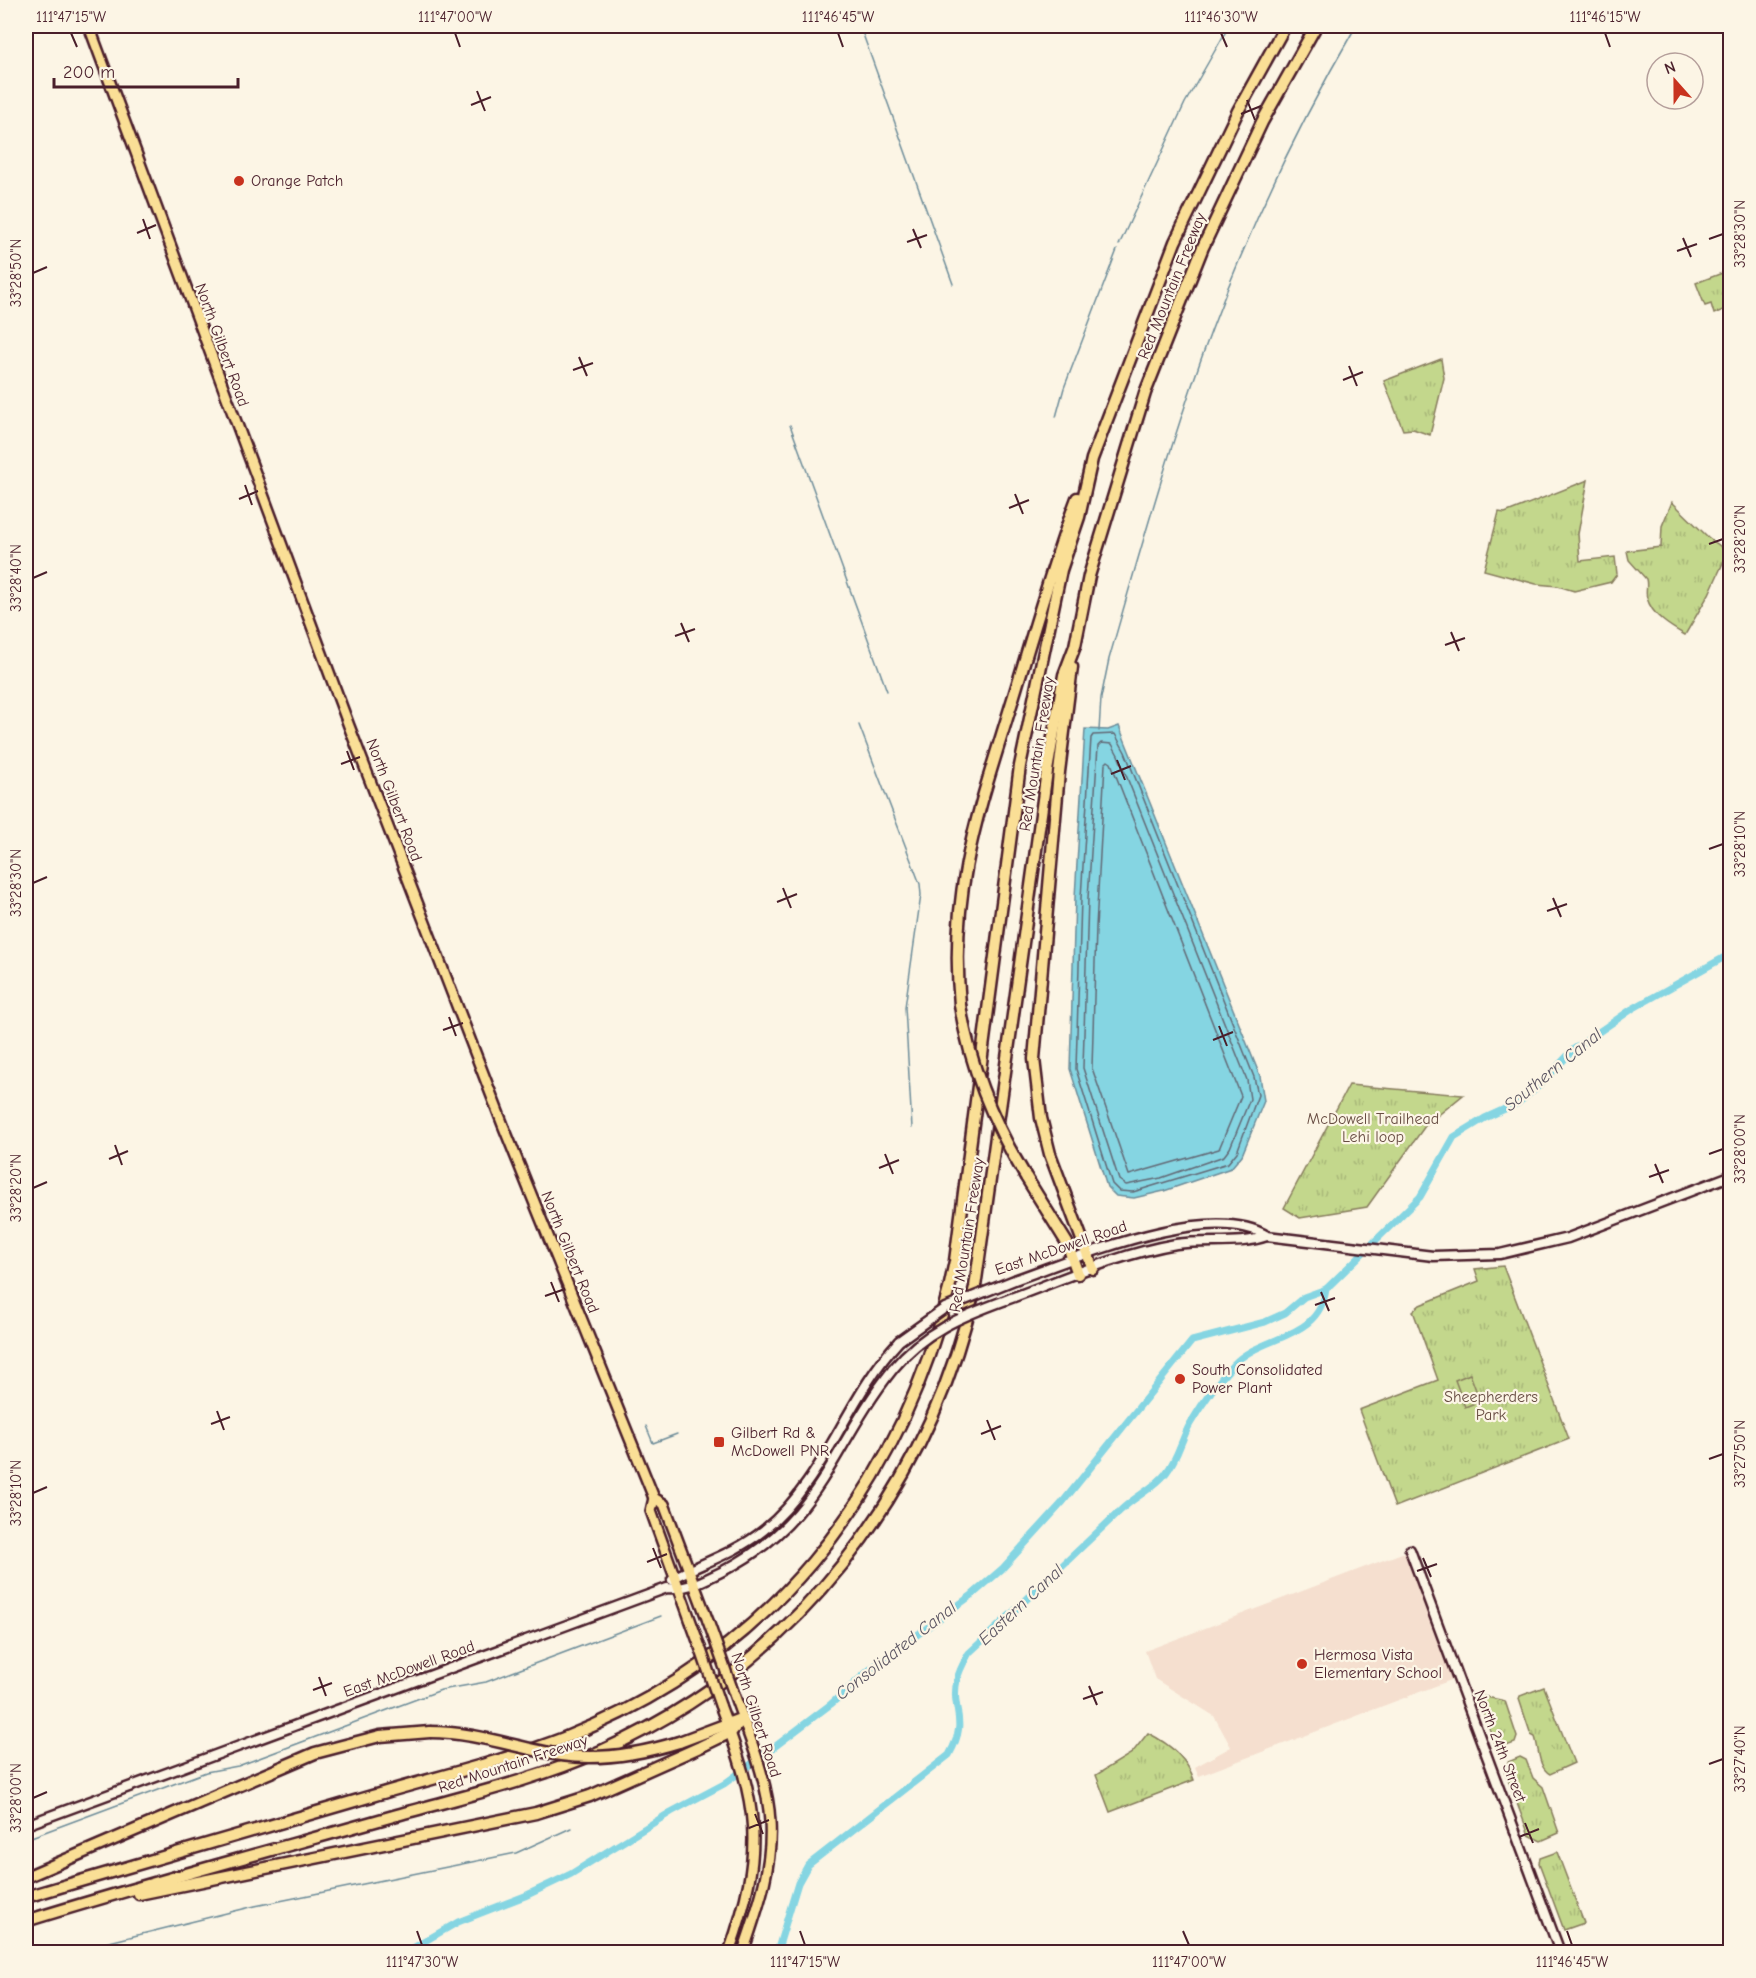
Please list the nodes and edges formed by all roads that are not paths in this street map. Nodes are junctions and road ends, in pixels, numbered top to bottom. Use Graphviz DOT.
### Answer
graph roads {
  1 [pos="89,26"];
  2 [pos="95,26"];
  3 [pos="1285,26"];
  4 [pos="1316,26"];
  5 [pos="118,107"];
  6 [pos="1092,459"];
  7 [pos="1074,646"];
  8 [pos="1731,1176"];
  9 [pos="1268,1236"];
  10 [pos="1088,1254"];
  11 [pos="1073,1260"];
  12 [pos="1093,1269"];
  13 [pos="1078,1274"];
  14 [pos="654,1498"];
  15 [pos="1410,1550"];
  16 [pos="689,1569"];
  17 [pos="675,1577"];
  18 [pos="695,1584"];
  19 [pos="667,1588"];
  20 [pos="679,1589"];
  21 [pos="742,1718"];
  22 [pos="729,1727"];
  23 [pos="26,1826"];
  24 [pos="26,1877"];
  25 [pos="26,1897"];
  26 [pos="51,1913"];
  27 [pos="26,1921"];
  28 [pos="729,1953"];
  29 [pos="743,1953"];
  30 [pos="1560,1953"];
  1 -- 5 [label="main road, North Gilbert Road"];
  2 -- 5 [label="main road, North Gilbert Road"];
  3 -- 6 [label="highway, Red Mountain Freeway"];
  4 -- 7 [label="highway, Red Mountain Freeway"];
  5 -- 14 [label="main road, North Gilbert Road"];
  6 -- 11 [label="highway, bridge"];
  6 -- 25 [label="highway, Red Mountain Freeway"];
  7 -- 10 [label="highway"];
  7 -- 26 [label="highway, Red Mountain Freeway"];
  8 -- 9 [label="main road, East McDowell Road"];
  9 -- 10 [label="main road, East McDowell Road"];
  9 -- 12 [label="main road, East McDowell Road"];
  10 -- 11 [label="main road, East McDowell Road"];
  10 -- 12 [label="highway"];
  11 -- 13 [label="highway"];
  11 -- 16 [label="main road, East McDowell Road, bridge"];
  12 -- 13 [label="main road, East McDowell Road"];
  13 -- 18 [label="main road, East McDowell Road, bridge"];
  14 -- 16 [label="main road, North Gilbert Road"];
  14 -- 17 [label="main road, North Gilbert Road"];
  15 -- 30 [label="main road, North 24th Street"];
  16 -- 17 [label="main road, East McDowell Road"];
  16 -- 18 [label="main road, North Gilbert Road"];
  17 -- 19 [label="main road, East McDowell Road"];
  17 -- 20 [label="main road, North Gilbert Road"];
  18 -- 20 [label="main road, East McDowell Road"];
  18 -- 21 [label="main road, North Gilbert Road, bridge"];
  19 -- 20 [label="main road, East McDowell Road"];
  19 -- 23 [label="main road, East McDowell Road"];
  20 -- 22 [label="main road, North Gilbert Road, bridge"];
  21 -- 22 [label="highway"];
  21 -- 29 [label="main road, North Gilbert Road"];
  22 -- 24 [label="highway, bridge"];
  22 -- 26 [label="highway"];
  22 -- 28 [label="main road, North Gilbert Road"];
  26 -- 27 [label="highway, Red Mountain Freeway"];
}
